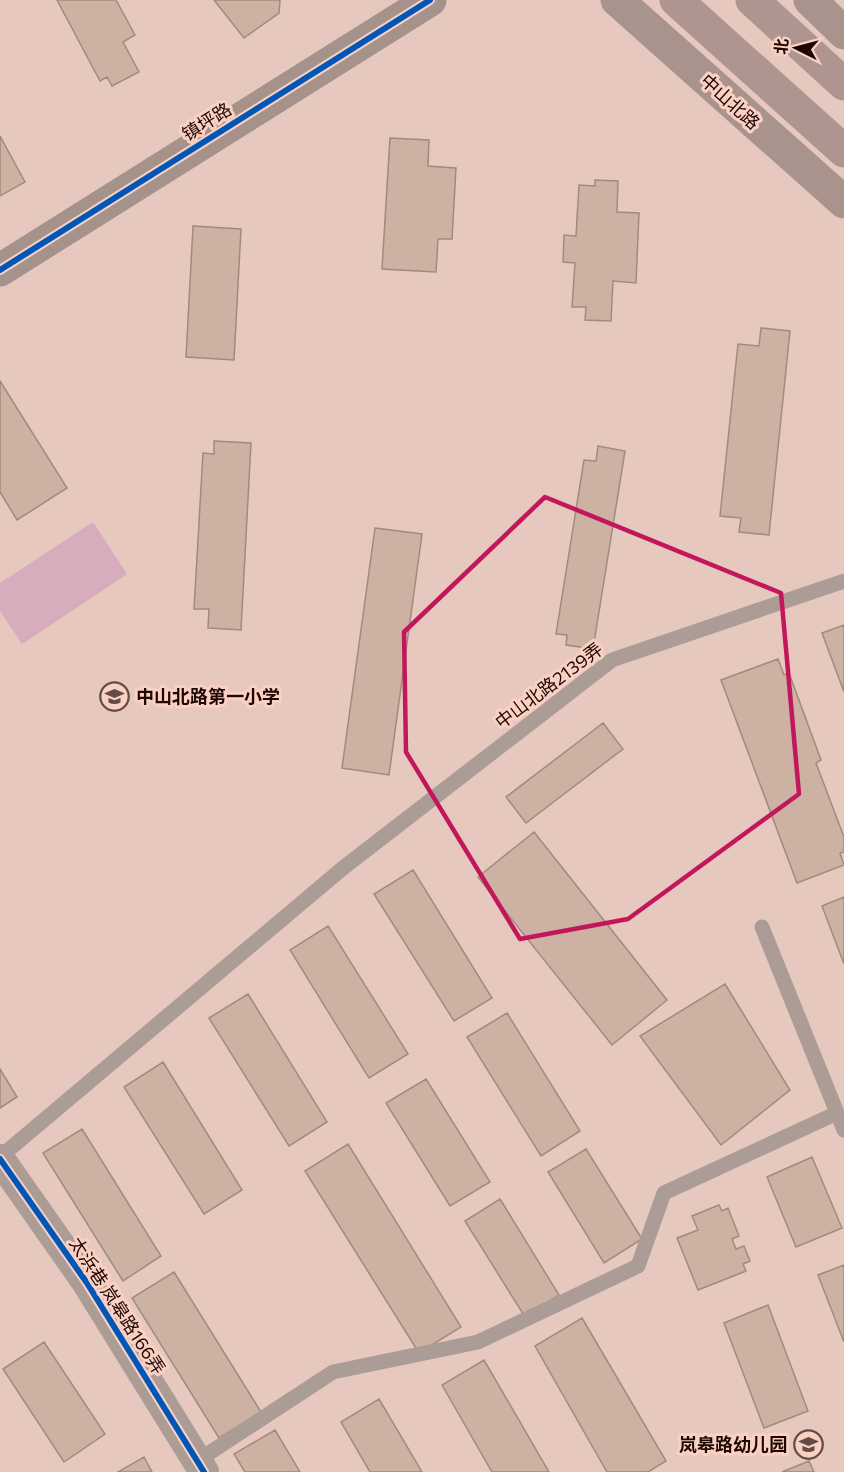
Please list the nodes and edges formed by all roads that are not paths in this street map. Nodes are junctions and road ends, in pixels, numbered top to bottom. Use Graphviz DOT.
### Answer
graph roads {
  1 [pos="430,0"];
  2 [pos="617,0"];
  3 [pos="676,0"];
  4 [pos="752,0"];
  5 [pos="810,0"];
  6 [pos="844,33"];
  7 [pos="844,84"];
  8 [pos="844,151"];
  9 [pos="844,202"];
  10 [pos="0,270"];
  11 [pos="844,581"];
  12 [pos="762,927"];
  13 [pos="837,1113"];
  14 [pos="844,1130"];
  15 [pos="0,1158"];
  16 [pos="200,1466"];
  1 -- 10 [label="street, 镇坪路"];
  2 -- 9 [label="main road, 中山北路"];
  3 -- 8 [label="highway"];
  4 -- 7 [label="highway"];
  5 -- 6 [label="main road"];
  11 -- 15 [label="lane, 中山北路2139弄"];
  12 -- 13 [label="lane"];
  13 -- 14 [label="lane"];
  13 -- 16 [label="lane"];
  15 -- 16 [label="street, 太浜巷 岚皋路166弄"];
}
